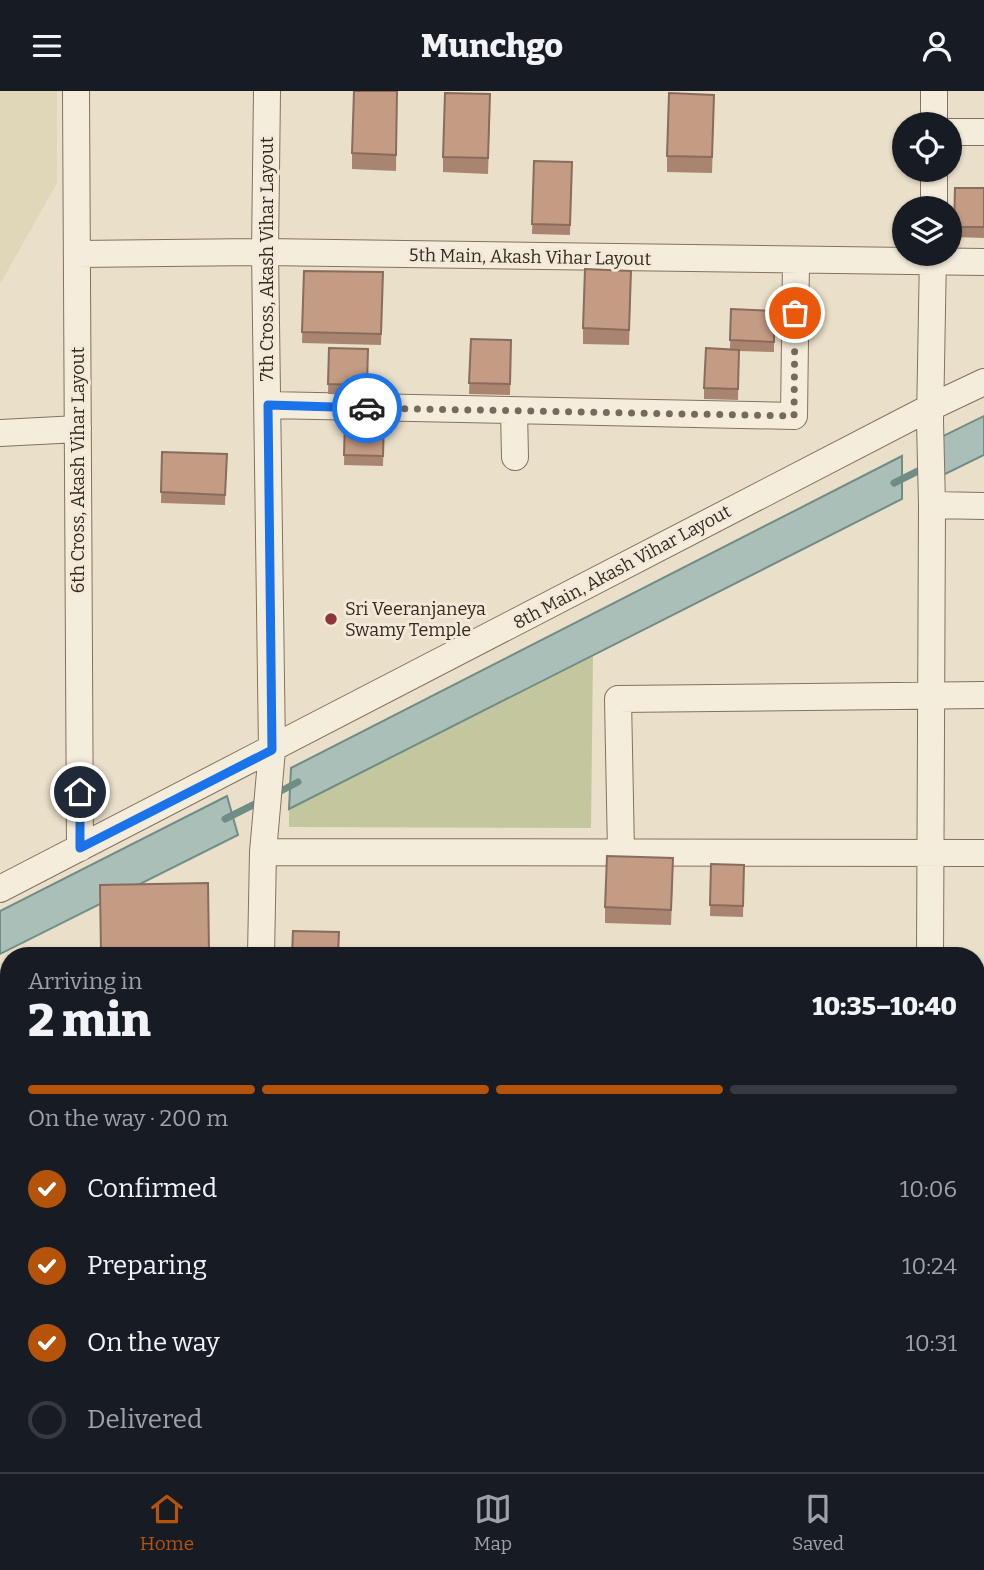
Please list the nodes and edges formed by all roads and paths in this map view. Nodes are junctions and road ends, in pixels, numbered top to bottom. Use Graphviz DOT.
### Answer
graph roads {
  1 [pos="76,91"];
  2 [pos="267,91"];
  3 [pos="934,91"];
  4 [pos="934,112"];
  5 [pos="962,132"];
  6 [pos="984,132"];
  7 [pos="265,253"];
  8 [pos="77,254"];
  9 [pos="892,259"];
  10 [pos="962,260"];
  11 [pos="796,261"];
  12 [pos="984,262"];
  13 [pos="933,266"];
  14 [pos="984,382"];
  15 [pos="268,405"];
  16 [pos="514,411"];
  17 [pos="931,414"];
  18 [pos="78,429"];
  19 [pos="0,433"];
  20 [pos="515,457"];
  21 [pos="932,505"];
  22 [pos="984,506"];
  23 [pos="931,695"];
  24 [pos="984,695"];
  25 [pos="271,756"];
  26 [pos="80,848"];
  27 [pos="263,852"];
  28 [pos="621,852"];
  29 [pos="930,853"];
  30 [pos="984,853"];
  31 [pos="0,889"];
  32 [pos="261,947"];
  33 [pos="930,947"];
  1 -- 8 [label="street, 6th Cross, Akash Vihar Layout"];
  2 -- 7 [label="street, 7th Cross, Akash Vihar Layout"];
  3 -- 4 [label="street"];
  5 -- 6 [label="street"];
  7 -- 8 [label="street, 5th Main, Akash Vihar Layout"];
  7 -- 11 [label="street, 5th Main, Akash Vihar Layout"];
  7 -- 15 [label="street, 7th Cross, Akash Vihar Layout"];
  8 -- 18 [label="street, 6th Cross, Akash Vihar Layout"];
  9 -- 11 [label="street, 5th Main, Akash Vihar Layout"];
  10 -- 12 [label="street, 5th Main, Akash Vihar Layout"];
  11 -- 16 [label="street"];
  13 -- 17 [label="street"];
  14 -- 17 [label="street, 8th Main, Akash Vihar Layout"];
  15 -- 16 [label="street"];
  15 -- 25 [label="street, 7th Cross, Akash Vihar Layout"];
  16 -- 20 [label="street"];
  17 -- 21 [label="street"];
  17 -- 25 [label="street, 8th Main, Akash Vihar Layout"];
  18 -- 19 [label="street"];
  18 -- 26 [label="street, 6th Cross, Akash Vihar Layout"];
  21 -- 22 [label="street"];
  21 -- 23 [label="street"];
  23 -- 24 [label="street"];
  23 -- 28 [label="street"];
  23 -- 29 [label="street"];
  25 -- 26 [label="street, 8th Main, Akash Vihar Layout"];
  25 -- 27 [label="street, 7th Cross, Akash Vihar Layout"];
  26 -- 31 [label="street, 8th Main, Akash Vihar Layout"];
  27 -- 28 [label="street"];
  27 -- 32 [label="street, 7th Cross, Akash Vihar Layout"];
  28 -- 29 [label="street"];
  29 -- 30 [label="street"];
  29 -- 33 [label="street"];
}
